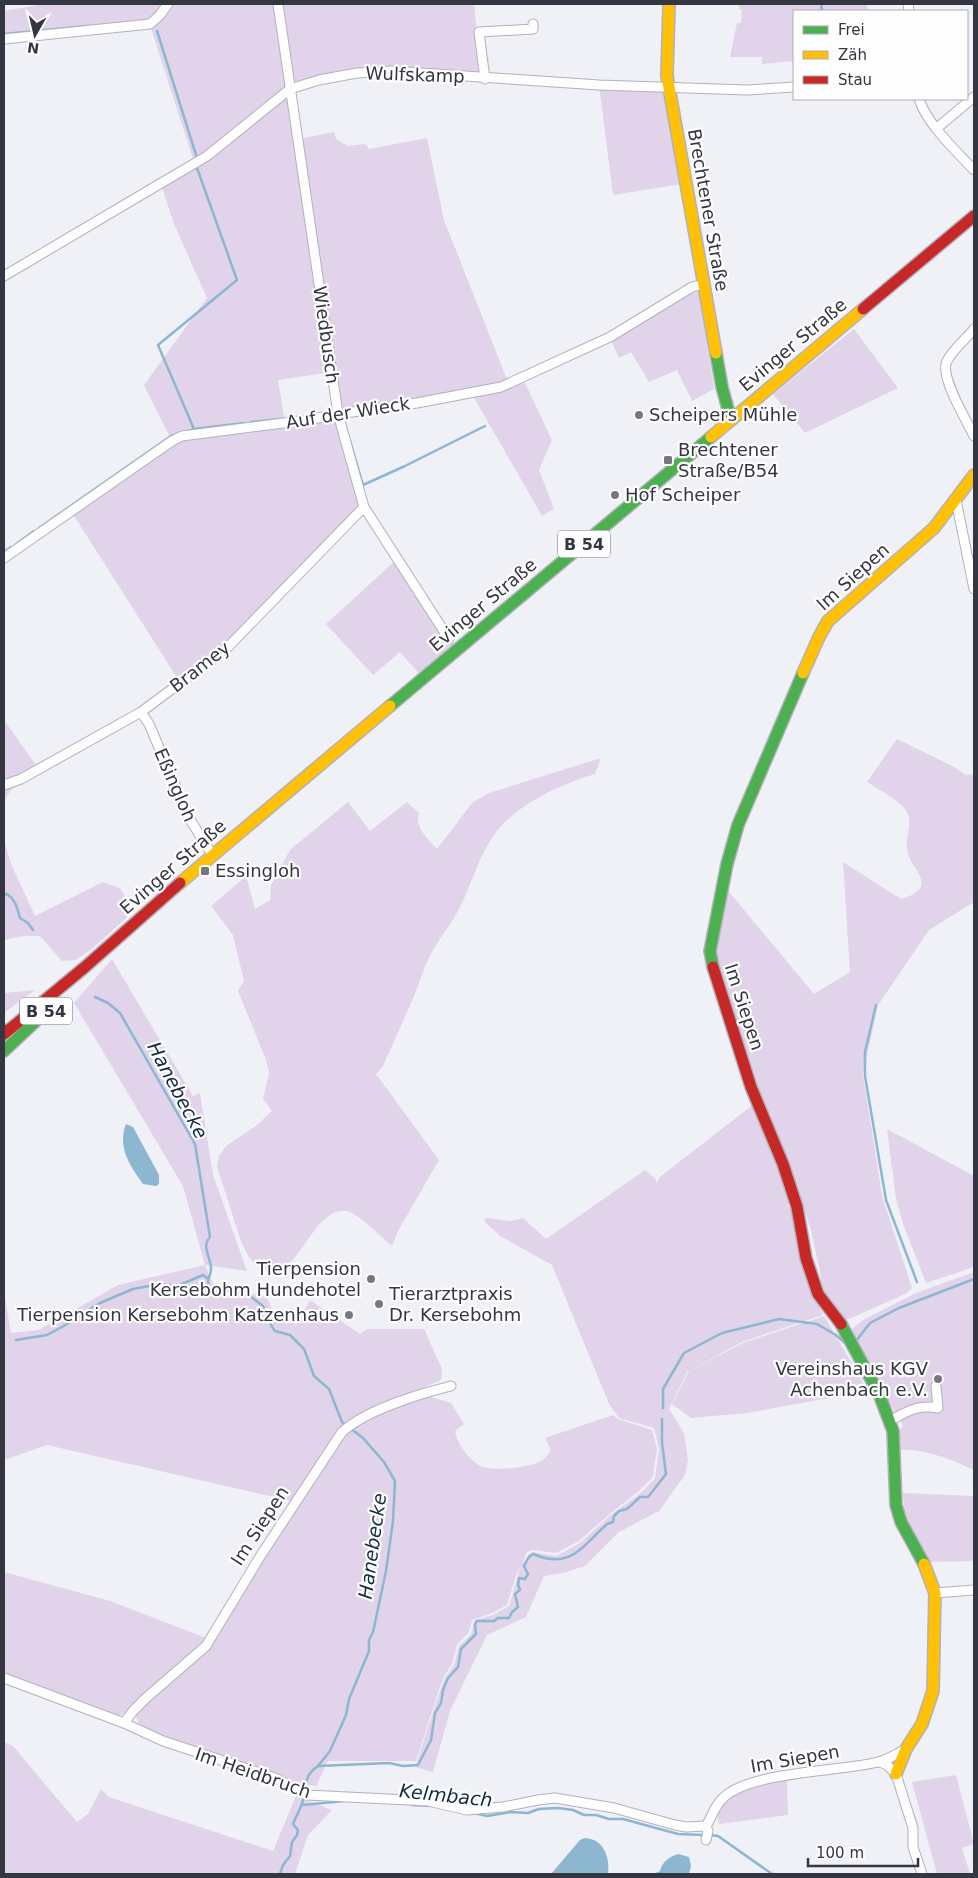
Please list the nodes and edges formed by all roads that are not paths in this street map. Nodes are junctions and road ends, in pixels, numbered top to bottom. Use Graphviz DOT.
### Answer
graph roads {
  1 [pos="168,4"];
  2 [pos="278,4"];
  3 [pos="669,4"];
  4 [pos="533,24"];
  5 [pos="4,39"];
  6 [pos="485,79"];
  7 [pos="669,87"];
  8 [pos="793,87"];
  9 [pos="290,89"];
  10 [pos="974,97"];
  11 [pos="920,100"];
  12 [pos="937,128"];
  13 [pos="974,170"];
  14 [pos="974,216"];
  15 [pos="4,276"];
  16 [pos="704,284"];
  17 [pos="974,329"];
  18 [pos="338,414"];
  19 [pos="731,420"];
  20 [pos="974,436"];
  21 [pos="974,475"];
  22 [pos="956,500"];
  23 [pos="364,507"];
  24 [pos="4,558"];
  25 [pos="974,589"];
  26 [pos="450,639"];
  27 [pos="141,712"];
  28 [pos="4,785"];
  29 [pos="213,856"];
  30 [pos="85,967"];
  31 [pos="5,1032"];
  32 [pos="4,1051"];
  33 [pos="451,1386"];
  34 [pos="936,1386"];
  35 [pos="889,1421"];
  36 [pos="974,1590"];
  37 [pos="935,1593"];
  38 [pos="4,1678"];
  39 [pos="124,1723"];
  40 [pos="906,1749"];
  41 [pos="880,1762"];
  42 [pos="896,1774"];
  43 [pos="706,1826"];
  44 [pos="706,1840"];
  45 [pos="922,1874"];
  1 -- 5 [label="street"];
  2 -- 9 [label="street, Wiedbusch"];
  3 -- 7 [label="street, Brechtener Straße"];
  4 -- 6 [label="street"];
  6 -- 7 [label="street, Wulfskamp"];
  6 -- 9 [label="street, Wulfskamp"];
  7 -- 8 [label="street, Wulfskamp"];
  7 -- 16 [label="street, Brechtener Straße"];
  9 -- 15 [label="street, Wulfskamp"];
  9 -- 18 [label="street, Wiedbusch"];
  10 -- 12 [label="street"];
  11 -- 12 [label="street"];
  12 -- 13 [label="street"];
  14 -- 19 [label="street, Evinger Straße / B 54"];
  16 -- 18 [label="street, Auf der Wieck"];
  16 -- 19 [label="street, Brechtener Straße"];
  17 -- 20 [label="street"];
  18 -- 23 [label="street, Wiedbusch"];
  18 -- 24 [label="street, Auf der Wieck"];
  19 -- 29 [label="street, Evinger Straße / B 54"];
  21 -- 22 [label="street, Im Siepen"];
  22 -- 25 [label="street"];
  22 -- 35 [label="street, Im Siepen"];
  23 -- 26 [label="street, Wiedbusch"];
  23 -- 27 [label="street, Bramey"];
  27 -- 28 [label="street, Bramey"];
  27 -- 29 [label="street, Eßingloh"];
  29 -- 30 [label="street, Evinger Straße / B 54"];
  30 -- 31 [label="street, B 54"];
  30 -- 32 [label="street, B 54"];
  33 -- 39 [label="street, Im Siepen"];
  34 -- 35 [label="street"];
  35 -- 37 [label="street, Im Siepen"];
  36 -- 37 [label="street"];
  37 -- 40 [label="street, Im Siepen"];
  38 -- 39 [label="street, Im Heidbruch"];
  39 -- 43 [label="street, Im Heidbruch"];
  40 -- 41 [label="street, Im Siepen"];
  40 -- 42 [label="street, Im Siepen"];
  41 -- 42 [label="street"];
  41 -- 43 [label="street, Im Siepen"];
  42 -- 45 [label="street"];
  43 -- 44 [label="street"];
}
